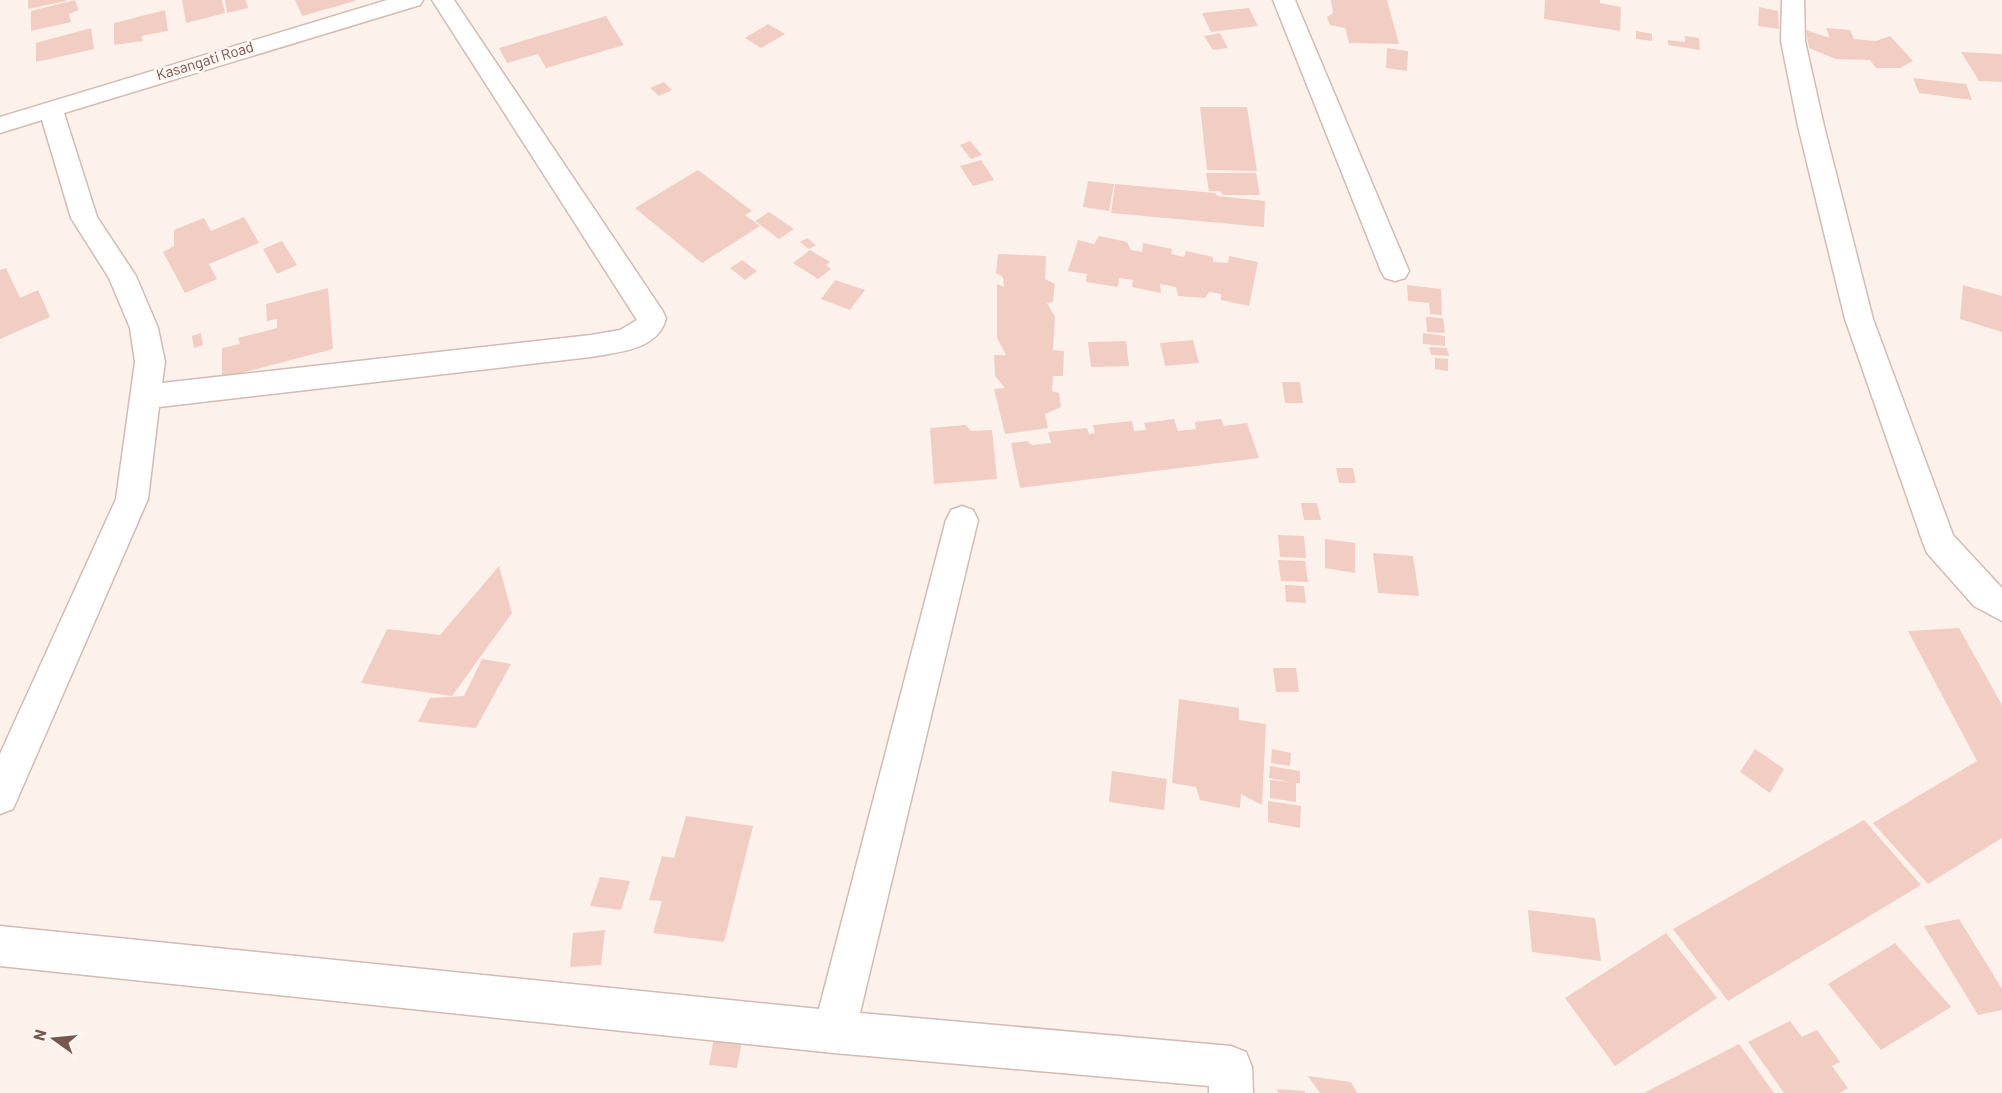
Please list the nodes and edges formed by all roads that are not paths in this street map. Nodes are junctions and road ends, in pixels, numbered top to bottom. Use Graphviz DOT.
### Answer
graph roads {
  1 [pos="412,0"];
  2 [pos="443,0"];
  3 [pos="1284,0"];
  4 [pos="1793,0"];
  5 [pos="51,110"];
  6 [pos="0,125"];
  7 [pos="1395,271"];
  8 [pos="146,397"];
  9 [pos="962,520"];
  10 [pos="2002,606"];
  11 [pos="0,796"];
  12 [pos="0,946"];
  13 [pos="834,1032"];
  14 [pos="1231,1093"];
  1 -- 5 [label="street, Kasangati Road"];
  2 -- 8 [label="street"];
  3 -- 7 [label="street"];
  4 -- 10 [label="street"];
  5 -- 6 [label="street, Kasangati Road"];
  5 -- 8 [label="street"];
  8 -- 11 [label="street"];
  9 -- 13 [label="street"];
  12 -- 13 [label="street"];
  13 -- 14 [label="street"];
}
